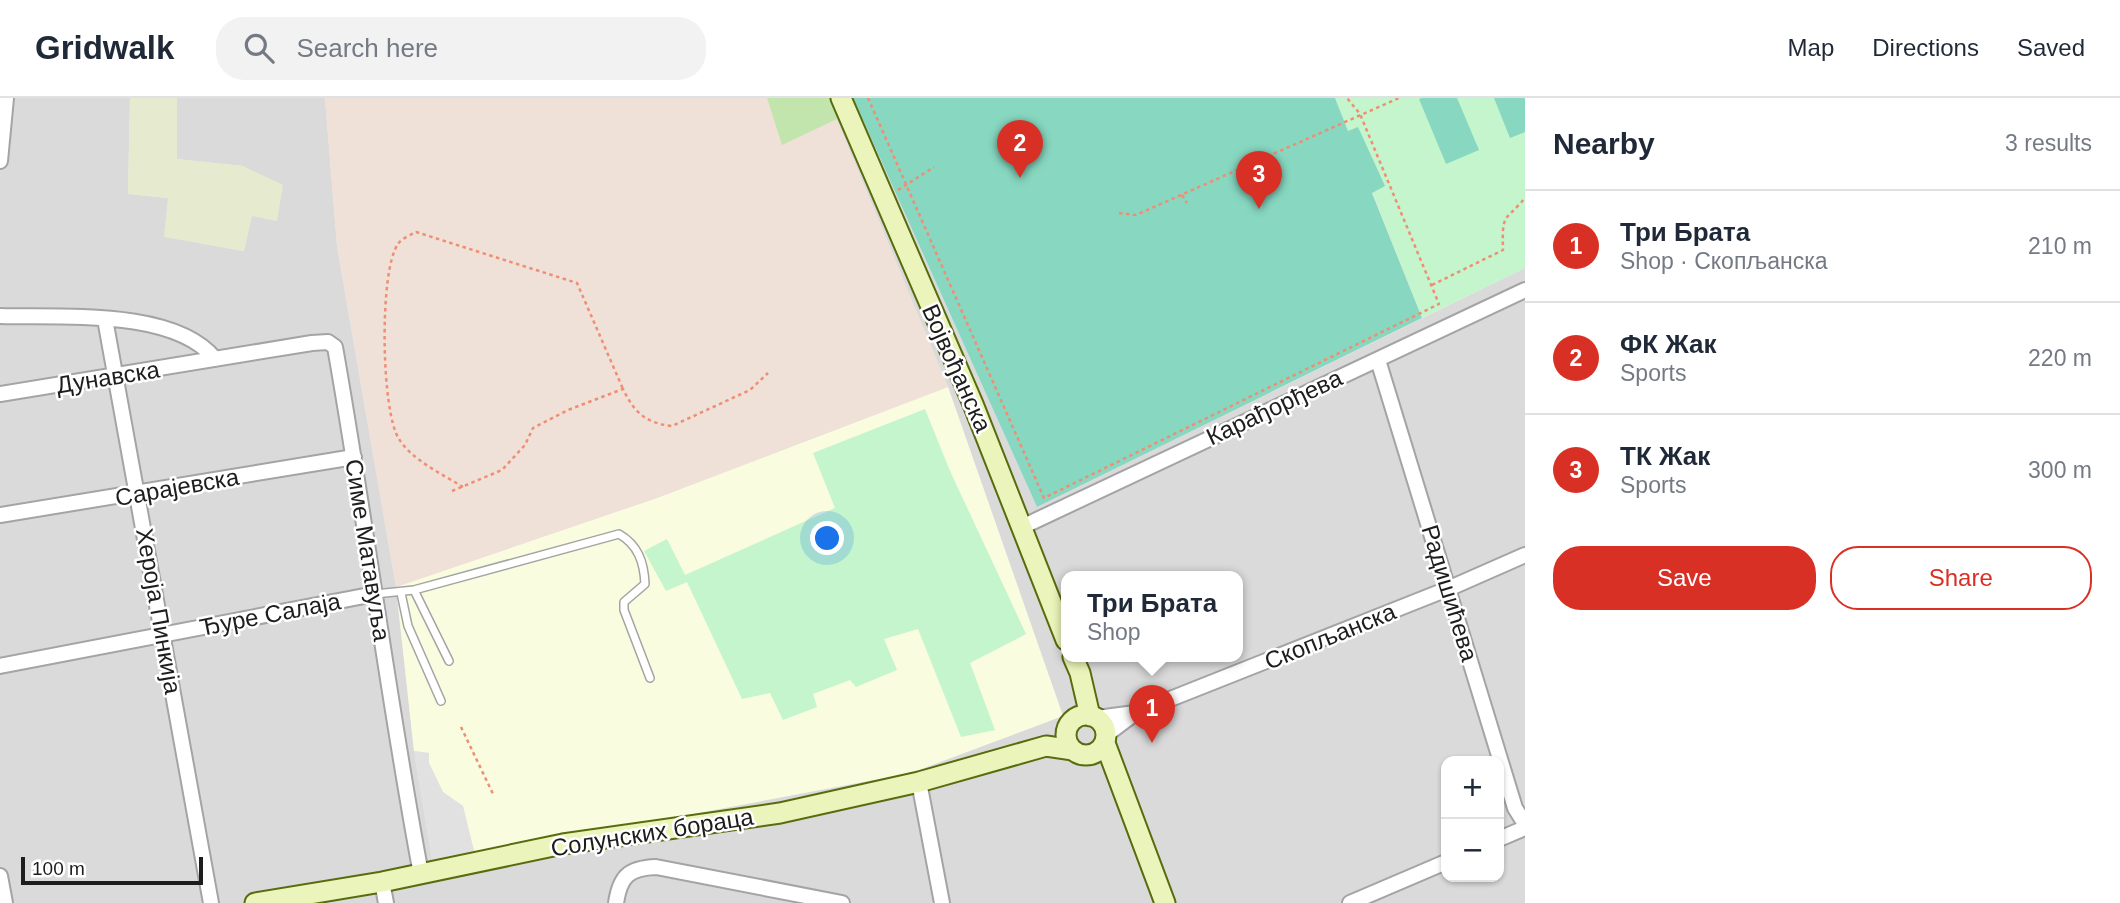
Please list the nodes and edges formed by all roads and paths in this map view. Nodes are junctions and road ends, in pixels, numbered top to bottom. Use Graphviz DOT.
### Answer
graph roads {
  1 [pos="6,98"];
  2 [pos="841,98"];
  3 [pos="868,98"];
  4 [pos="1347,98"];
  5 [pos="1399,98"];
  6 [pos="1360,114"];
  7 [pos="0,161"];
  8 [pos="934,167"];
  9 [pos="906,186"];
  10 [pos="1182,195"];
  11 [pos="882,196"];
  12 [pos="1525,198"];
  13 [pos="1187,203"];
  14 [pos="1156,206"];
  15 [pos="1119,213"];
  16 [pos="1161,214"];
  17 [pos="1431,285"];
  18 [pos="1525,290"];
  19 [pos="0,316"];
  20 [pos="105,319"];
  21 [pos="215,359"];
  22 [pos="1378,360"];
  23 [pos="768,373"];
  24 [pos="117,376"];
  25 [pos="624,389"];
  26 [pos="0,394"];
  27 [pos="354,457"];
  28 [pos="463,487"];
  29 [pos="452,491"];
  30 [pos="138,495"];
  31 [pos="0,515"];
  32 [pos="1024,526"];
  33 [pos="1525,555"];
  34 [pos="1450,588"];
  35 [pos="414,590"];
  36 [pos="401,593"];
  37 [pos="375,594"];
  38 [pos="1061,626"];
  39 [pos="163,635"];
  40 [pos="449,661"];
  41 [pos="1075,662"];
  42 [pos="0,666"];
  43 [pos="650,678"];
  44 [pos="441,701"];
  45 [pos="1090,726"];
  46 [pos="461,727"];
  47 [pos="1046,746"];
  48 [pos="1079,753"];
  49 [pos="919,782"];
  50 [pos="1119,787"];
  51 [pos="494,796"];
  52 [pos="1525,826"];
  53 [pos="1504,836"];
  54 [pos="1441,864"];
  55 [pos="421,874"];
  56 [pos="0,876"];
  57 [pos="382,882"];
  58 [pos="5,903"];
  59 [pos="211,903"];
  60 [pos="255,903"];
  61 [pos="386,903"];
  62 [pos="616,903"];
  63 [pos="842,903"];
  64 [pos="943,903"];
  65 [pos="1165,903"];
  66 [pos="1350,903"];
  1 -- 7 [label="street"];
  2 -- 11 [label="street, Војвођанска"];
  3 -- 9 [label="path"];
  4 -- 6 [label="path"];
  5 -- 6 [label="path"];
  6 -- 10 [label="path"];
  6 -- 17 [label="path"];
  8 -- 9 [label="path"];
  9 -- 11 [label="path"];
  9 -- 17 [label="path"];
  10 -- 13 [label="path"];
  10 -- 14 [label="path"];
  11 -- 32 [label="street, Војвођанска"];
  12 -- 17 [label="path"];
  14 -- 15 [label="path"];
  14 -- 16 [label="path"];
  18 -- 22 [label="street, Карађорђева"];
  19 -- 20 [label="street"];
  20 -- 21 [label="street"];
  20 -- 24 [label="street, Хероја Пинкија"];
  21 -- 24 [label="street, Дунавска"];
  21 -- 27 [label="street, Симе Матавуља"];
  22 -- 32 [label="street, Карађорђева"];
  22 -- 34 [label="street, Радишићева"];
  23 -- 25 [label="path"];
  24 -- 26 [label="street, Дунавска"];
  24 -- 30 [label="street, Хероја Пинкија"];
  25 -- 28 [label="path"];
  25 -- 28 [label="path"];
  27 -- 30 [label="street, Сарајевска"];
  27 -- 37 [label="street, Симе Матавуља"];
  28 -- 29 [label="path"];
  30 -- 31 [label="street, Сарајевска"];
  30 -- 39 [label="street, Хероја Пинкија"];
  32 -- 38 [label="street, Војвођанска"];
  33 -- 34 [label="street, Скопљанска"];
  34 -- 45 [label="street, Скопљанска"];
  34 -- 52 [label="street, Радишићева"];
  35 -- 36 [label="lane"];
  35 -- 40 [label="lane"];
  35 -- 43 [label="lane"];
  36 -- 37 [label="lane"];
  36 -- 44 [label="lane"];
  37 -- 39 [label="street, Ђуре Салаја"];
  37 -- 55 [label="street, Симе Матавуља"];
  39 -- 42 [label="street, Ђуре Салаја"];
  39 -- 59 [label="street, Хероја Пинкија"];
  41 -- 45 [label="street"];
  45 -- 47 [label="street, Солунских бораца"];
  45 -- 48 [label="street"];
  45 -- 48 [label="street"];
  45 -- 50 [label="street"];
  46 -- 51 [label="path"];
  47 -- 48 [label="street, Солунских бораца"];
  47 -- 49 [label="street, Солунских бораца"];
  48 -- 50 [label="street"];
  49 -- 55 [label="street, Солунских бораца"];
  49 -- 64 [label="street"];
  50 -- 65 [label="street"];
  52 -- 53 [label="street"];
  54 -- 66 [label="street"];
  55 -- 57 [label="street, Солунских бораца"];
  56 -- 58 [label="street"];
  57 -- 60 [label="street, Солунских бораца"];
  57 -- 61 [label="street"];
  62 -- 63 [label="street"];
}
